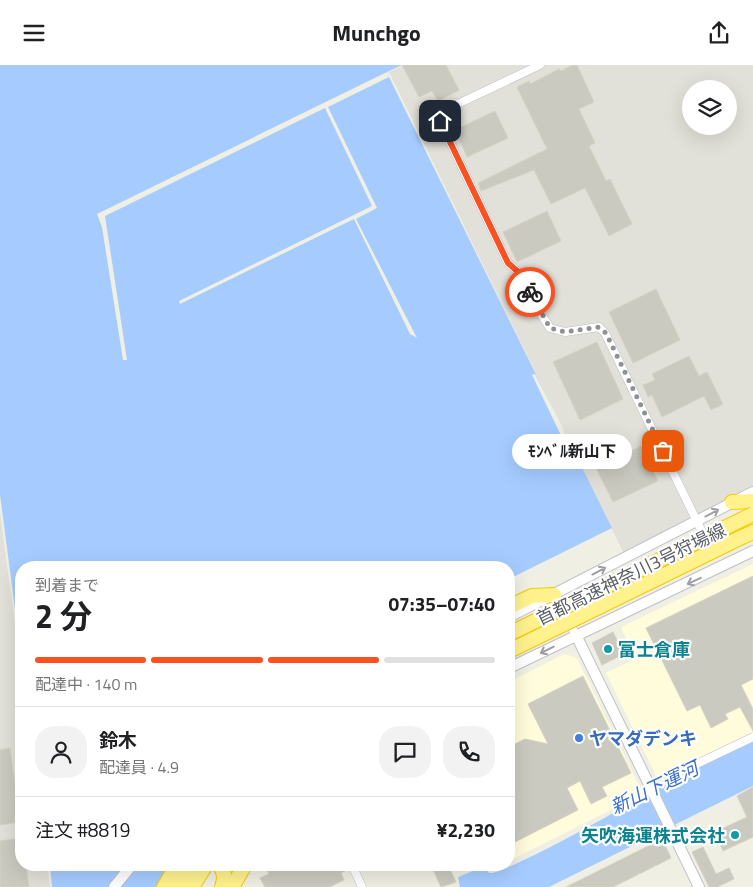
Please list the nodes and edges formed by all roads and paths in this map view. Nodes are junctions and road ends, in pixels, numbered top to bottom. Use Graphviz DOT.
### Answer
graph roads {
  1 [pos="540,65"];
  2 [pos="753,492"];
  3 [pos="753,501"];
  4 [pos="732,502"];
  5 [pos="753,514"];
  6 [pos="696,521"];
  7 [pos="749,534"];
  8 [pos="753,551"];
  9 [pos="720,568"];
  10 [pos="554,595"];
  11 [pos="515,604"];
  12 [pos="515,614"];
  13 [pos="515,631"];
  14 [pos="576,635"];
  15 [pos="515,648"];
  16 [pos="515,665"];
  17 [pos="753,737"];
  18 [pos="684,770"];
  19 [pos="127,871"];
  20 [pos="173,871"];
  21 [pos="182,871"];
  22 [pos="187,871"];
  23 [pos="202,871"];
  24 [pos="224,871"];
  25 [pos="240,871"];
  26 [pos="355,871"];
  27 [pos="114,887"];
  28 [pos="164,887"];
  29 [pos="168,887"];
  30 [pos="178,887"];
  31 [pos="192,887"];
  32 [pos="226,887"];
  33 [pos="362,887"];
  34 [pos="699,887"];
  1 -- 6 [label="street"];
  2 -- 4 [label="street"];
  3 -- 4 [label="highway"];
  6 -- 4 [label="street, one-way"];
  5 -- 13 [label="highway, 首都高速神奈川3号狩場線, bridge"];
  6 -- 9 [label="street"];
  10 -- 6 [label="street, one-way"];
  7 -- 15 [label="highway, 首都高速神奈川3号狩場線, bridge"];
  8 -- 9 [label="street"];
  9 -- 14 [label="street, one-way"];
  10 -- 11 [label="highway"];
  10 -- 12 [label="street"];
  10 -- 14 [label="street"];
  14 -- 16 [label="street, one-way"];
  14 -- 34 [label="street"];
  17 -- 18 [label="street"];
  19 -- 27 [label="street"];
  20 -- 28 [label="highway"];
  21 -- 29 [label="street"];
  22 -- 30 [label="highway"];
  23 -- 31 [label="highway"];
  24 -- 32 [label="highway"];
  25 -- 32 [label="highway"];
  26 -- 33 [label="street"];
}
